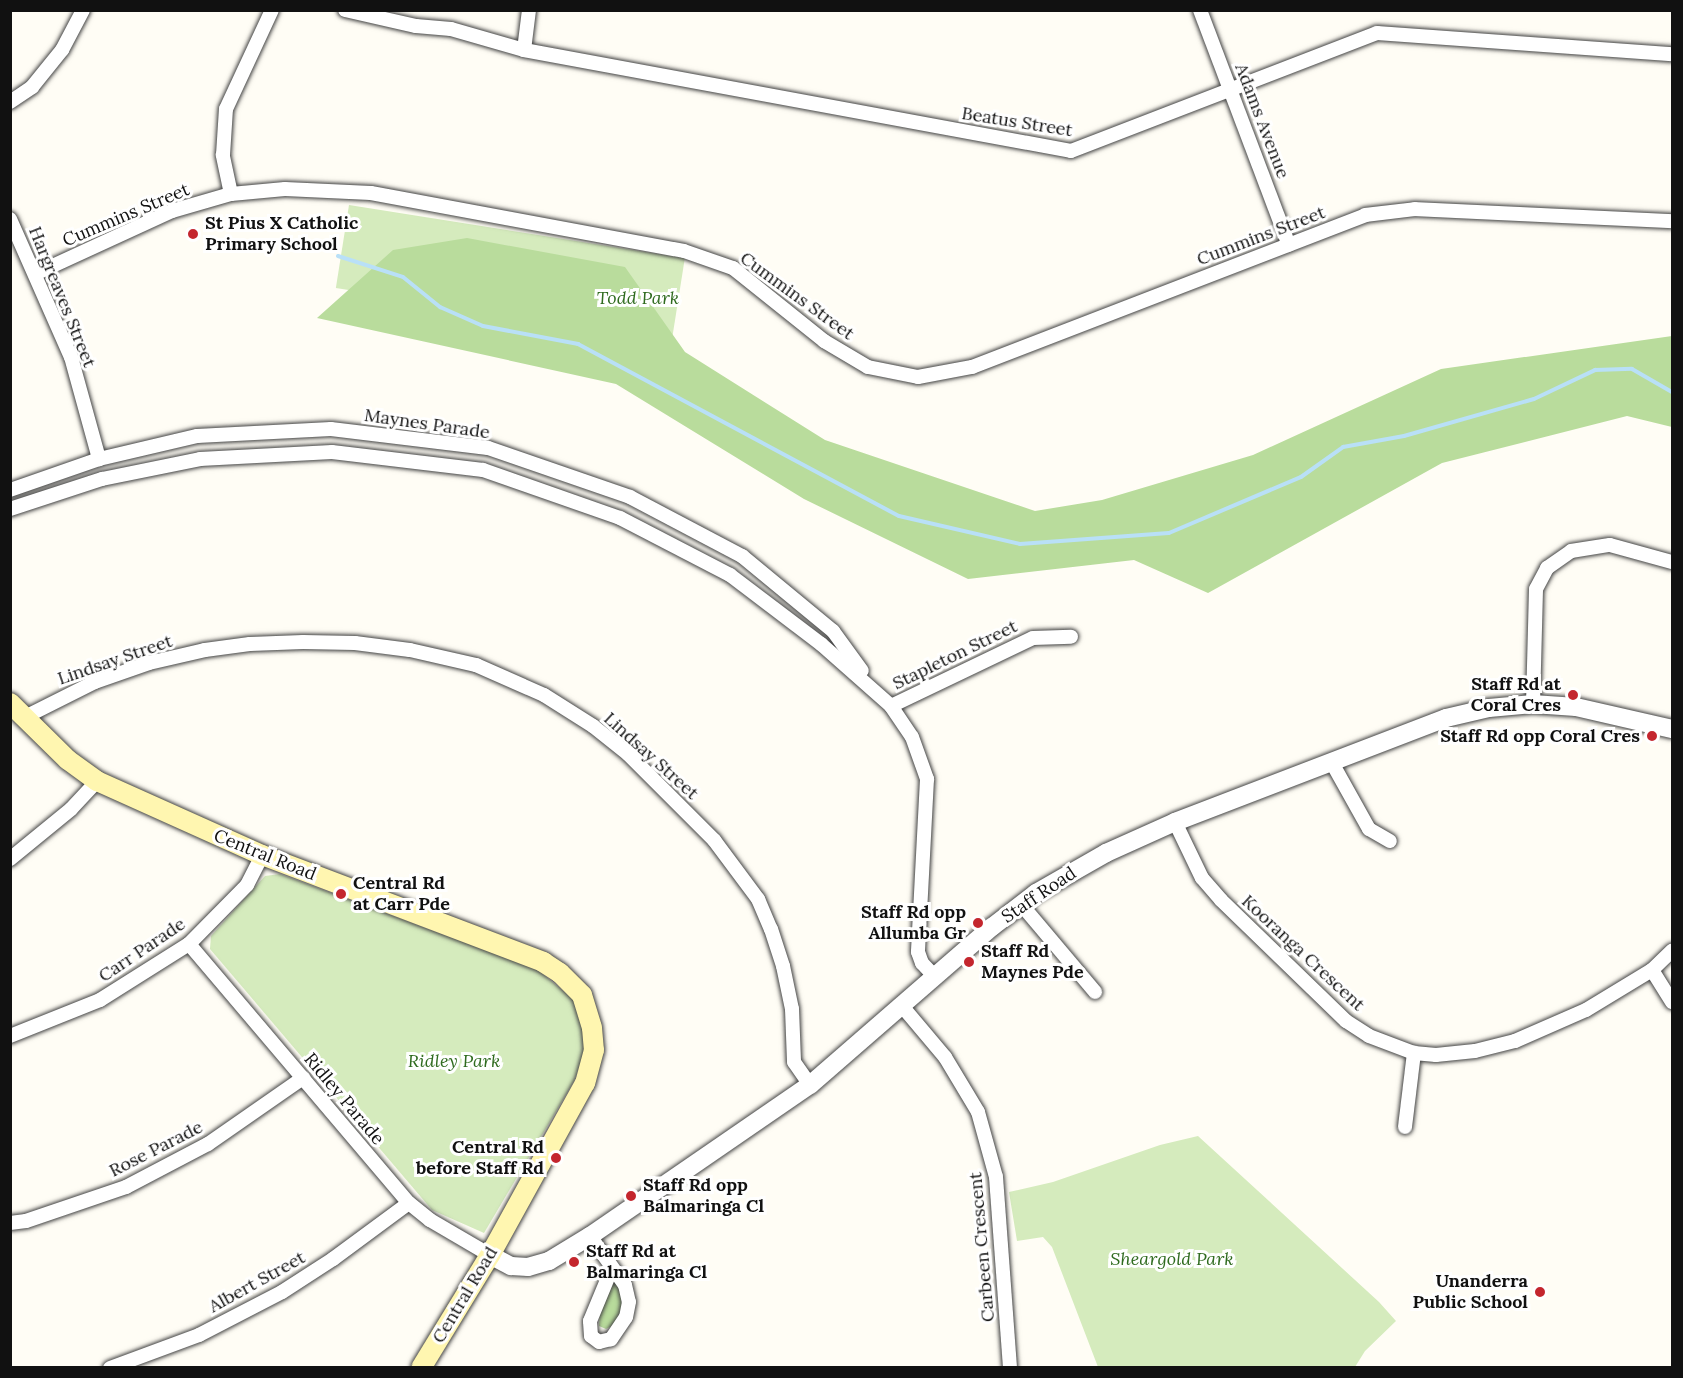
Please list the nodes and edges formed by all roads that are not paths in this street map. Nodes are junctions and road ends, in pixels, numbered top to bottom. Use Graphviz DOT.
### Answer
graph roads {
  1 [pos="83,10"];
  2 [pos="272,10"];
  3 [pos="345,10"];
  4 [pos="529,10"];
  5 [pos="1200,10"];
  6 [pos="524,50"];
  7 [pos="1672,54"];
  8 [pos="1231,91"];
  9 [pos="10,102"];
  10 [pos="231,194"];
  11 [pos="10,219"];
  12 [pos="1672,222"];
  13 [pos="1289,245"];
  14 [pos="36,274"];
  15 [pos="99,459"];
  16 [pos="10,490"];
  17 [pos="10,509"];
  18 [pos="1672,562"];
  19 [pos="1071,637"];
  20 [pos="875,690"];
  21 [pos="10,703"];
  22 [pos="1533,704"];
  23 [pos="891,706"];
  24 [pos="26,717"];
  25 [pos="1672,729"];
  26 [pos="1331,761"];
  27 [pos="97,781"];
  28 [pos="1175,822"];
  29 [pos="1390,841"];
  30 [pos="262,855"];
  31 [pos="10,859"];
  32 [pos="1021,904"];
  33 [pos="189,944"];
  34 [pos="1672,951"];
  35 [pos="1652,970"];
  36 [pos="934,977"];
  37 [pos="1095,992"];
  38 [pos="1672,1002"];
  39 [pos="902,1006"];
  40 [pos="10,1036"];
  41 [pos="1414,1053"];
  42 [pos="303,1078"];
  43 [pos="810,1085"];
  44 [pos="1405,1127"];
  45 [pos="409,1203"];
  46 [pos="10,1223"];
  47 [pos="590,1236"];
  48 [pos="490,1255"];
  49 [pos="612,1268"];
  50 [pos="110,1368"];
  51 [pos="421,1368"];
  52 [pos="1010,1368"];
  1 -- 9 [label="street"];
  2 -- 10 [label="street"];
  3 -- 6 [label="street, Beatus Street"];
  4 -- 6 [label="street"];
  5 -- 8 [label="street, Adams Avenue"];
  6 -- 8 [label="street, Beatus Street"];
  7 -- 8 [label="street, Beatus Street"];
  8 -- 13 [label="street, Adams Avenue"];
  10 -- 13 [label="street, Cummins Street"];
  10 -- 14 [label="street, Cummins Street"];
  11 -- 14 [label="street, Hargreaves Street"];
  12 -- 13 [label="street, Cummins Street"];
  14 -- 15 [label="street, Hargreaves Street"];
  15 -- 16 [label="street, Maynes Parade"];
  15 -- 20 [label="street, Maynes Parade"];
  17 -- 20 [label="street, Maynes Parade"];
  18 -- 22 [label="street"];
  19 -- 23 [label="street, Stapleton Street"];
  20 -- 23 [label="street, Maynes Parade"];
  21 -- 24 [label="main road, Central Road"];
  22 -- 25 [label="street, Staff Road"];
  22 -- 26 [label="street, Staff Road"];
  23 -- 36 [label="street, Maynes Parade"];
  24 -- 27 [label="main road, Central Road"];
  24 -- 43 [label="street, Lindsay Street"];
  26 -- 28 [label="street, Staff Road"];
  26 -- 29 [label="street"];
  27 -- 30 [label="main road, Central Road"];
  27 -- 31 [label="street"];
  28 -- 32 [label="street, Staff Road"];
  28 -- 41 [label="street, Kooranga Crescent"];
  30 -- 33 [label="street, Carr Parade"];
  30 -- 48 [label="main road, Central Road"];
  32 -- 36 [label="street, Staff Road"];
  32 -- 37 [label="street"];
  33 -- 40 [label="street, Carr Parade"];
  33 -- 42 [label="street, Ridley Parade"];
  34 -- 35 [label="street, Kooranga Crescent"];
  35 -- 38 [label="street"];
  35 -- 41 [label="street, Kooranga Crescent"];
  36 -- 39 [label="street, Staff Road"];
  39 -- 43 [label="street, Staff Road"];
  39 -- 52 [label="street, Carbeen Crescent"];
  41 -- 44 [label="street"];
  42 -- 45 [label="street, Ridley Parade"];
  42 -- 46 [label="street, Rose Parade"];
  43 -- 47 [label="street, Staff Road"];
  45 -- 48 [label="street, Ridley Parade"];
  45 -- 50 [label="street, Albert Street"];
  47 -- 48 [label="street, Staff Road"];
  47 -- 49 [label="street"];
  48 -- 51 [label="main road, Central Road"];
  49 -- 49 [label="street"];
}
